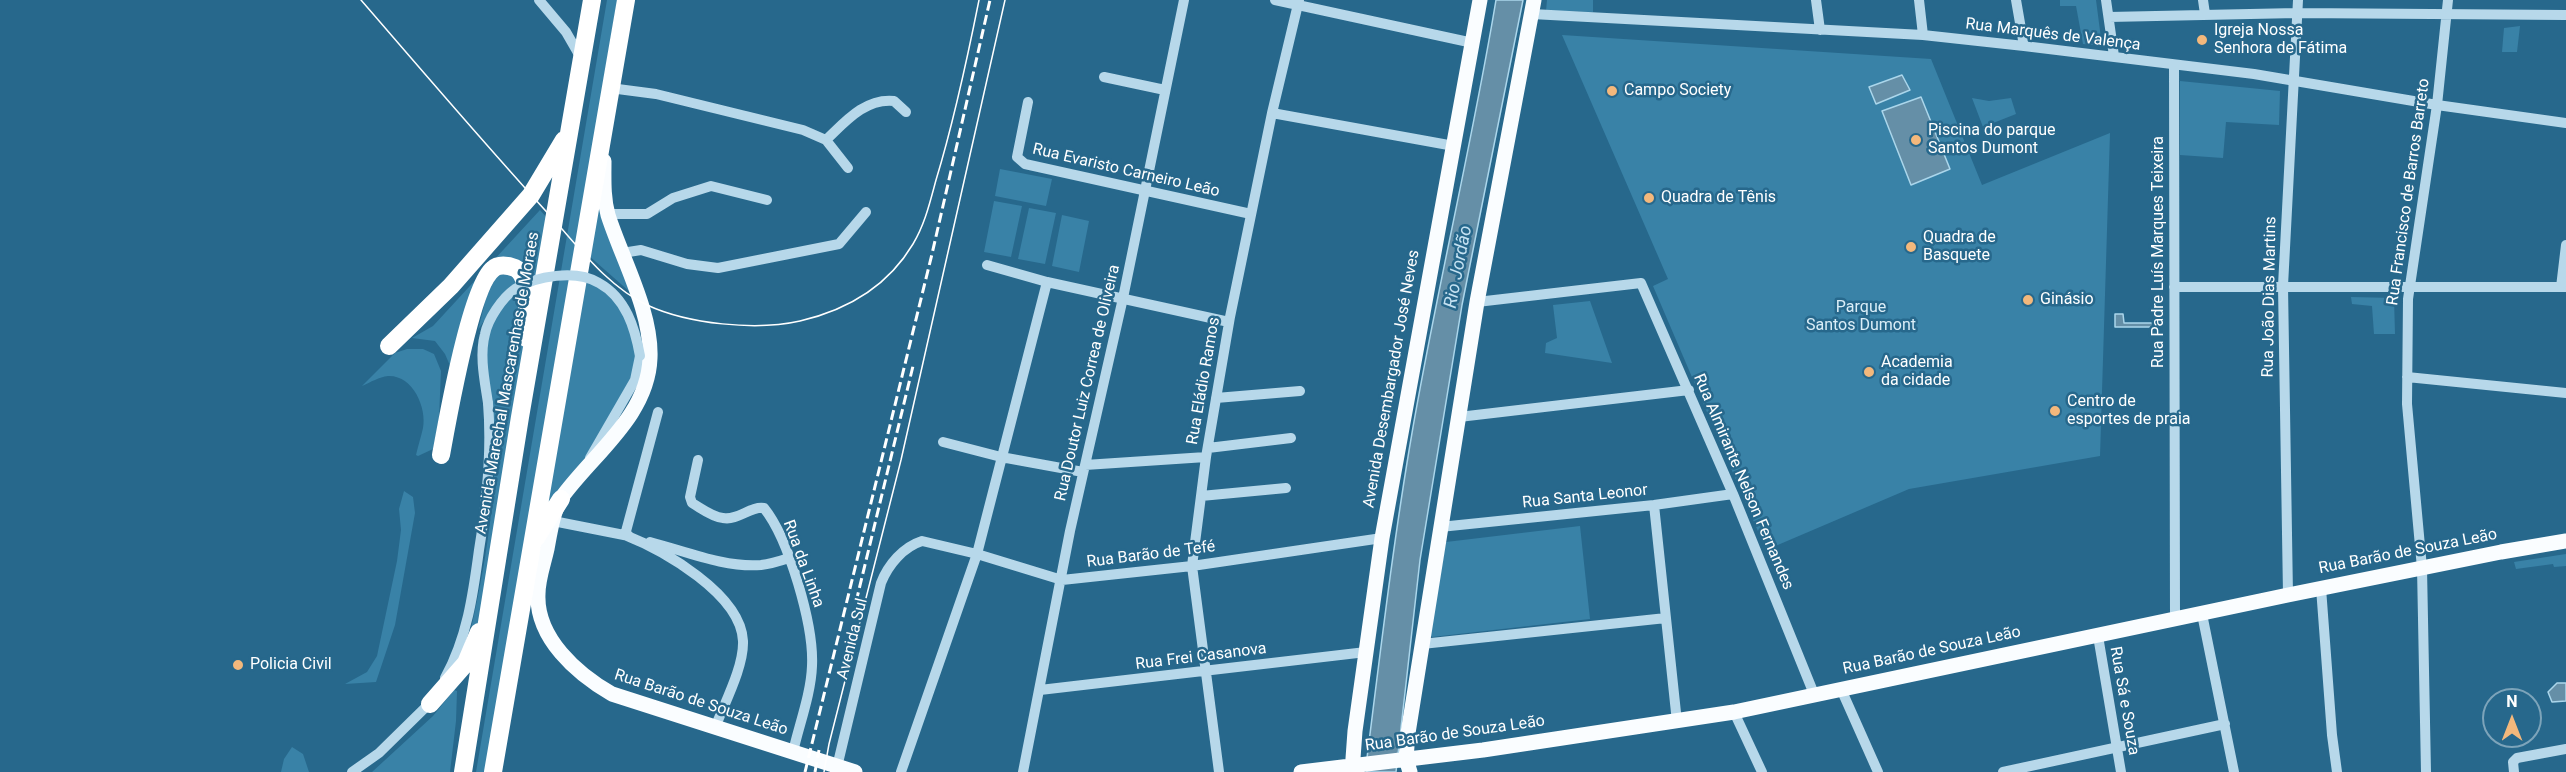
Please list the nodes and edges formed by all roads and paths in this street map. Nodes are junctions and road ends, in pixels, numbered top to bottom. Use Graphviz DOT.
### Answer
graph roads {
  1 [pos="539,0"];
  2 [pos="592,0"];
  3 [pos="626,0"];
  4 [pos="1184,0"];
  5 [pos="1275,0"];
  6 [pos="1480,0"];
  7 [pos="1816,0"];
  8 [pos="1918,0"];
  9 [pos="2016,0"];
  10 [pos="2106,0"];
  11 [pos="2203,0"];
  12 [pos="2298,0"];
  13 [pos="2448,0"];
  14 [pos="1298,3"];
  15 [pos="1533,7"];
  16 [pos="2297,13"];
  17 [pos="2448,13"];
  18 [pos="2205,14"];
  19 [pos="2566,15"];
  20 [pos="2109,17"];
  21 [pos="1820,30"];
  22 [pos="1923,35"];
  23 [pos="1473,43"];
  24 [pos="2024,46"];
  25 [pos="2114,56"];
  26 [pos="581,58"];
  27 [pos="2174,65"];
  28 [pos="1104,77"];
  29 [pos="2292,80"];
  30 [pos="610,88"];
  31 [pos="1164,90"];
  32 [pos="1028,102"];
  33 [pos="2437,105"];
  34 [pos="607,110"];
  35 [pos="906,112"];
  36 [pos="1272,113"];
  37 [pos="2566,123"];
  38 [pos="570,128"];
  39 [pos="825,140"];
  40 [pos="1454,146"];
  41 [pos="848,168"];
  42 [pos="1144,191"];
  43 [pos="767,200"];
  44 [pos="866,212"];
  45 [pos="608,214"];
  46 [pos="1251,214"];
  47 [pos="2566,245"];
  48 [pos="622,253"];
  49 [pos="987,266"];
  50 [pos="1047,282"];
  51 [pos="2283,286"];
  52 [pos="2174,287"];
  53 [pos="2409,287"];
  54 [pos="2564,287"];
  55 [pos="1123,298"];
  56 [pos="1477,302"];
  57 [pos="1229,322"];
  58 [pos="389,346"];
  59 [pos="2407,377"];
  60 [pos="1689,390"];
  61 [pos="1300,391"];
  62 [pos="526,393"];
  63 [pos="2566,393"];
  64 [pos="1216,398"];
  65 [pos="658,412"];
  66 [pos="1459,417"];
  67 [pos="1291,438"];
  68 [pos="943,442"];
  69 [pos="1207,452"];
  70 [pos="441,455"];
  71 [pos="1001,457"];
  72 [pos="698,460"];
  73 [pos="1084,468"];
  74 [pos="581,474"];
  75 [pos="1286,488"];
  76 [pos="1733,495"];
  77 [pos="1201,496"];
  78 [pos="561,499"];
  79 [pos="1654,505"];
  80 [pos="553,521"];
  81 [pos="1440,527"];
  82 [pos="625,535"];
  83 [pos="1382,538"];
  84 [pos="2566,541"];
  85 [pos="928,542"];
  86 [pos="531,544"];
  87 [pos="977,554"];
  88 [pos="789,558"];
  89 [pos="1192,566"];
  90 [pos="2422,568"];
  91 [pos="496,576"];
  92 [pos="1062,580"];
  93 [pos="2321,588"];
  94 [pos="2288,595"];
  95 [pos="2202,614"];
  96 [pos="1666,618"];
  97 [pos="2175,619"];
  98 [pos="2098,636"];
  99 [pos="1422,644"];
  100 [pos="1366,652"];
  101 [pos="1206,672"];
  102 [pos="1841,689"];
  103 [pos="1040,690"];
  104 [pos="1814,694"];
  105 [pos="430,704"];
  106 [pos="1734,712"];
  107 [pos="1677,722"];
  108 [pos="2225,724"];
  109 [pos="715,728"];
  110 [pos="2116,746"];
  111 [pos="2566,749"];
  112 [pos="793,752"];
  113 [pos="1405,763"];
  114 [pos="1355,768"];
  115 [pos="848,770"];
  116 [pos="352,772"];
  117 [pos="463,772"];
  118 [pos="493,772"];
  119 [pos="901,772"];
  120 [pos="1023,772"];
  121 [pos="1219,772"];
  122 [pos="1301,772"];
  123 [pos="1762,772"];
  124 [pos="1878,772"];
  125 [pos="2002,772"];
  126 [pos="2121,772"];
  127 [pos="2234,772"];
  128 [pos="2337,772"];
  129 [pos="2426,772"];
  130 [pos="2514,772"];
  1 -- 26 [label="street"];
  2 -- 26 [label="highway, Avenida Marechal Mascarenhas de Moraes"];
  3 -- 30 [label="highway"];
  4 -- 31 [label="street, Rua Doutor Luiz Correa de Oliveira"];
  5 -- 14 [label="street"];
  6 -- 23 [label="main road, Avenida Desembargador José Neves"];
  7 -- 21 [label="street"];
  8 -- 22 [label="street"];
  9 -- 24 [label="street"];
  10 -- 20 [label="street"];
  11 -- 18 [label="street"];
  12 -- 16 [label="street, Rua João Dias Martins"];
  13 -- 17 [label="street, Rua Francisco de Barros Barreto"];
  14 -- 23 [label="street"];
  14 -- 36 [label="street, Rua Eládio Ramos"];
  15 -- 21 [label="street, Rua Marquês de Valença"];
  15 -- 56 [label="main road"];
  16 -- 17 [label="street"];
  16 -- 18 [label="street"];
  16 -- 29 [label="street, Rua João Dias Martins"];
  17 -- 19 [label="street"];
  17 -- 33 [label="street, Rua Francisco de Barros Barreto"];
  18 -- 20 [label="street"];
  20 -- 25 [label="street"];
  21 -- 22 [label="street, Rua Marquês de Valença"];
  22 -- 24 [label="street, Rua Marquês de Valença"];
  23 -- 40 [label="main road, Avenida Desembargador José Neves"];
  24 -- 25 [label="street, Rua Marquês de Valença"];
  25 -- 27 [label="street, Rua Marquês de Valença"];
  26 -- 38 [label="highway, Avenida Marechal Mascarenhas de Moraes"];
  27 -- 29 [label="street, Rua Marquês de Valença"];
  27 -- 52 [label="street, Rua Padre Luís Marques Teixeira"];
  28 -- 31 [label="street"];
  29 -- 33 [label="street, Rua Marquês de Valença"];
  29 -- 51 [label="street, Rua João Dias Martins"];
  30 -- 34 [label="highway"];
  30 -- 39 [label="street"];
  31 -- 42 [label="street, Rua Doutor Luiz Correa de Oliveira"];
  32 -- 42 [label="street, Rua Evaristo Carneiro Leão"];
  33 -- 37 [label="street, Rua Marquês de Valença"];
  33 -- 53 [label="street, Rua Francisco de Barros Barreto"];
  34 -- 45 [label="main road"];
  34 -- 86 [label="highway"];
  35 -- 39 [label="street"];
  36 -- 40 [label="street"];
  36 -- 46 [label="street, Rua Eládio Ramos"];
  38 -- 58 [label="highway"];
  38 -- 62 [label="highway, Avenida Marechal Mascarenhas de Moraes"];
  39 -- 41 [label="street"];
  40 -- 83 [label="main road, Avenida Desembargador José Neves"];
  42 -- 46 [label="street, Rua Evaristo Carneiro Leão"];
  42 -- 55 [label="street, Rua Doutor Luiz Correa de Oliveira"];
  43 -- 45 [label="street"];
  44 -- 48 [label="street"];
  45 -- 48 [label="main road"];
  46 -- 57 [label="street, Rua Eládio Ramos"];
  47 -- 54 [label="street"];
  48 -- 74 [label="main road"];
  49 -- 50 [label="street"];
  50 -- 55 [label="street"];
  50 -- 71 [label="street"];
  51 -- 52 [label="street"];
  51 -- 53 [label="street"];
  51 -- 94 [label="street, Rua João Dias Martins"];
  52 -- 97 [label="street, Rua Padre Luís Marques Teixeira"];
  53 -- 54 [label="street"];
  53 -- 59 [label="street, Rua Francisco de Barros Barreto"];
  55 -- 57 [label="street"];
  55 -- 73 [label="street, Rua Doutor Luiz Correa de Oliveira"];
  56 -- 60 [label="street, Rua Almirante Nelson Fernandes"];
  56 -- 66 [label="main road"];
  57 -- 64 [label="street, Rua Eládio Ramos"];
  59 -- 63 [label="street"];
  59 -- 90 [label="street, Rua Francisco de Barros Barreto"];
  60 -- 66 [label="street"];
  60 -- 76 [label="street, Rua Almirante Nelson Fernandes"];
  61 -- 64 [label="street"];
  62 -- 70 [label="highway"];
  62 -- 91 [label="highway, Avenida Marechal Mascarenhas de Moraes"];
  64 -- 69 [label="street, Rua Eládio Ramos"];
  65 -- 82 [label="street"];
  66 -- 81 [label="main road"];
  67 -- 69 [label="street"];
  68 -- 71 [label="street"];
  69 -- 73 [label="street"];
  69 -- 77 [label="street, Rua Eládio Ramos"];
  71 -- 73 [label="street"];
  71 -- 87 [label="street"];
  72 -- 88 [label="street, Rua da Linha"];
  73 -- 92 [label="street, Rua Doutor Luiz Correa de Oliveira"];
  74 -- 78 [label="main road, Rua Barão de Souza Leão"];
  74 -- 105 [label="street, bridge"];
  75 -- 77 [label="street"];
  76 -- 79 [label="street, Rua Santa Leonor"];
  76 -- 104 [label="street, Rua Almirante Nelson Fernandes"];
  77 -- 89 [label="street, Rua Eládio Ramos"];
  78 -- 80 [label="main road, Rua Barão de Souza Leão"];
  78 -- 86 [label="highway"];
  79 -- 81 [label="street, Rua Santa Leonor"];
  79 -- 96 [label="street"];
  80 -- 82 [label="street"];
  80 -- 109 [label="main road, Rua Barão de Souza Leão"];
  81 -- 99 [label="main road"];
  82 -- 88 [label="street"];
  82 -- 109 [label="street"];
  83 -- 89 [label="street, Rua Barão de Tefé"];
  83 -- 100 [label="main road, Avenida Desembargador José Neves"];
  84 -- 90 [label="main road, Rua Barão de Souza Leão"];
  85 -- 87 [label="street, Rua Barão de Tefé"];
  85 -- 115 [label="street, Avenida Sul"];
  86 -- 118 [label="highway"];
  87 -- 92 [label="street, Rua Barão de Tefé"];
  87 -- 119 [label="street"];
  88 -- 112 [label="street, Rua da Linha"];
  89 -- 92 [label="street, Rua Barão de Tefé"];
  89 -- 101 [label="street, Rua Eládio Ramos"];
  90 -- 93 [label="main road, Rua Barão de Souza Leão"];
  90 -- 129 [label="street, Rua Francisco de Barros Barreto"];
  91 -- 105 [label="highway"];
  91 -- 117 [label="highway, Avenida Marechal Mascarenhas de Moraes"];
  92 -- 103 [label="street, Rua Doutor Luiz Correa de Oliveira"];
  93 -- 94 [label="main road, Rua Barão de Souza Leão"];
  93 -- 128 [label="street"];
  94 -- 95 [label="main road, Rua Barão de Souza Leão"];
  95 -- 97 [label="main road, Rua Barão de Souza Leão"];
  95 -- 108 [label="street"];
  96 -- 99 [label="street"];
  96 -- 107 [label="street"];
  97 -- 98 [label="main road, Rua Barão de Souza Leão"];
  98 -- 102 [label="main road, Rua Barão de Souza Leão"];
  98 -- 110 [label="street, Rua Sá e Souza"];
  99 -- 113 [label="main road"];
  100 -- 101 [label="street, Rua Frei Casanova"];
  100 -- 114 [label="main road, Avenida Desembargador José Neves"];
  101 -- 103 [label="street, Rua Frei Casanova"];
  101 -- 121 [label="street, Rua Eládio Ramos"];
  102 -- 104 [label="main road, Rua Barão de Souza Leão"];
  102 -- 124 [label="street"];
  103 -- 120 [label="street, Rua Doutor Luiz Correa de Oliveira"];
  104 -- 106 [label="main road, Rua Barão de Souza Leão"];
  105 -- 116 [label="street"];
  106 -- 107 [label="main road, Rua Barão de Souza Leão"];
  106 -- 123 [label="street"];
  107 -- 113 [label="main road, Rua Barão de Souza Leão"];
  108 -- 110 [label="street"];
  108 -- 127 [label="street"];
  109 -- 112 [label="main road, Rua Barão de Souza Leão"];
  110 -- 125 [label="street"];
  110 -- 126 [label="street, Rua Sá e Souza"];
  111 -- 130 [label="street"];
  112 -- 115 [label="main road, Rua Barão de Souza Leão"];
  113 -- 114 [label="main road, Rua Barão de Souza Leão"];
  114 -- 122 [label="main road, Rua Barão de Souza Leão"];
}
